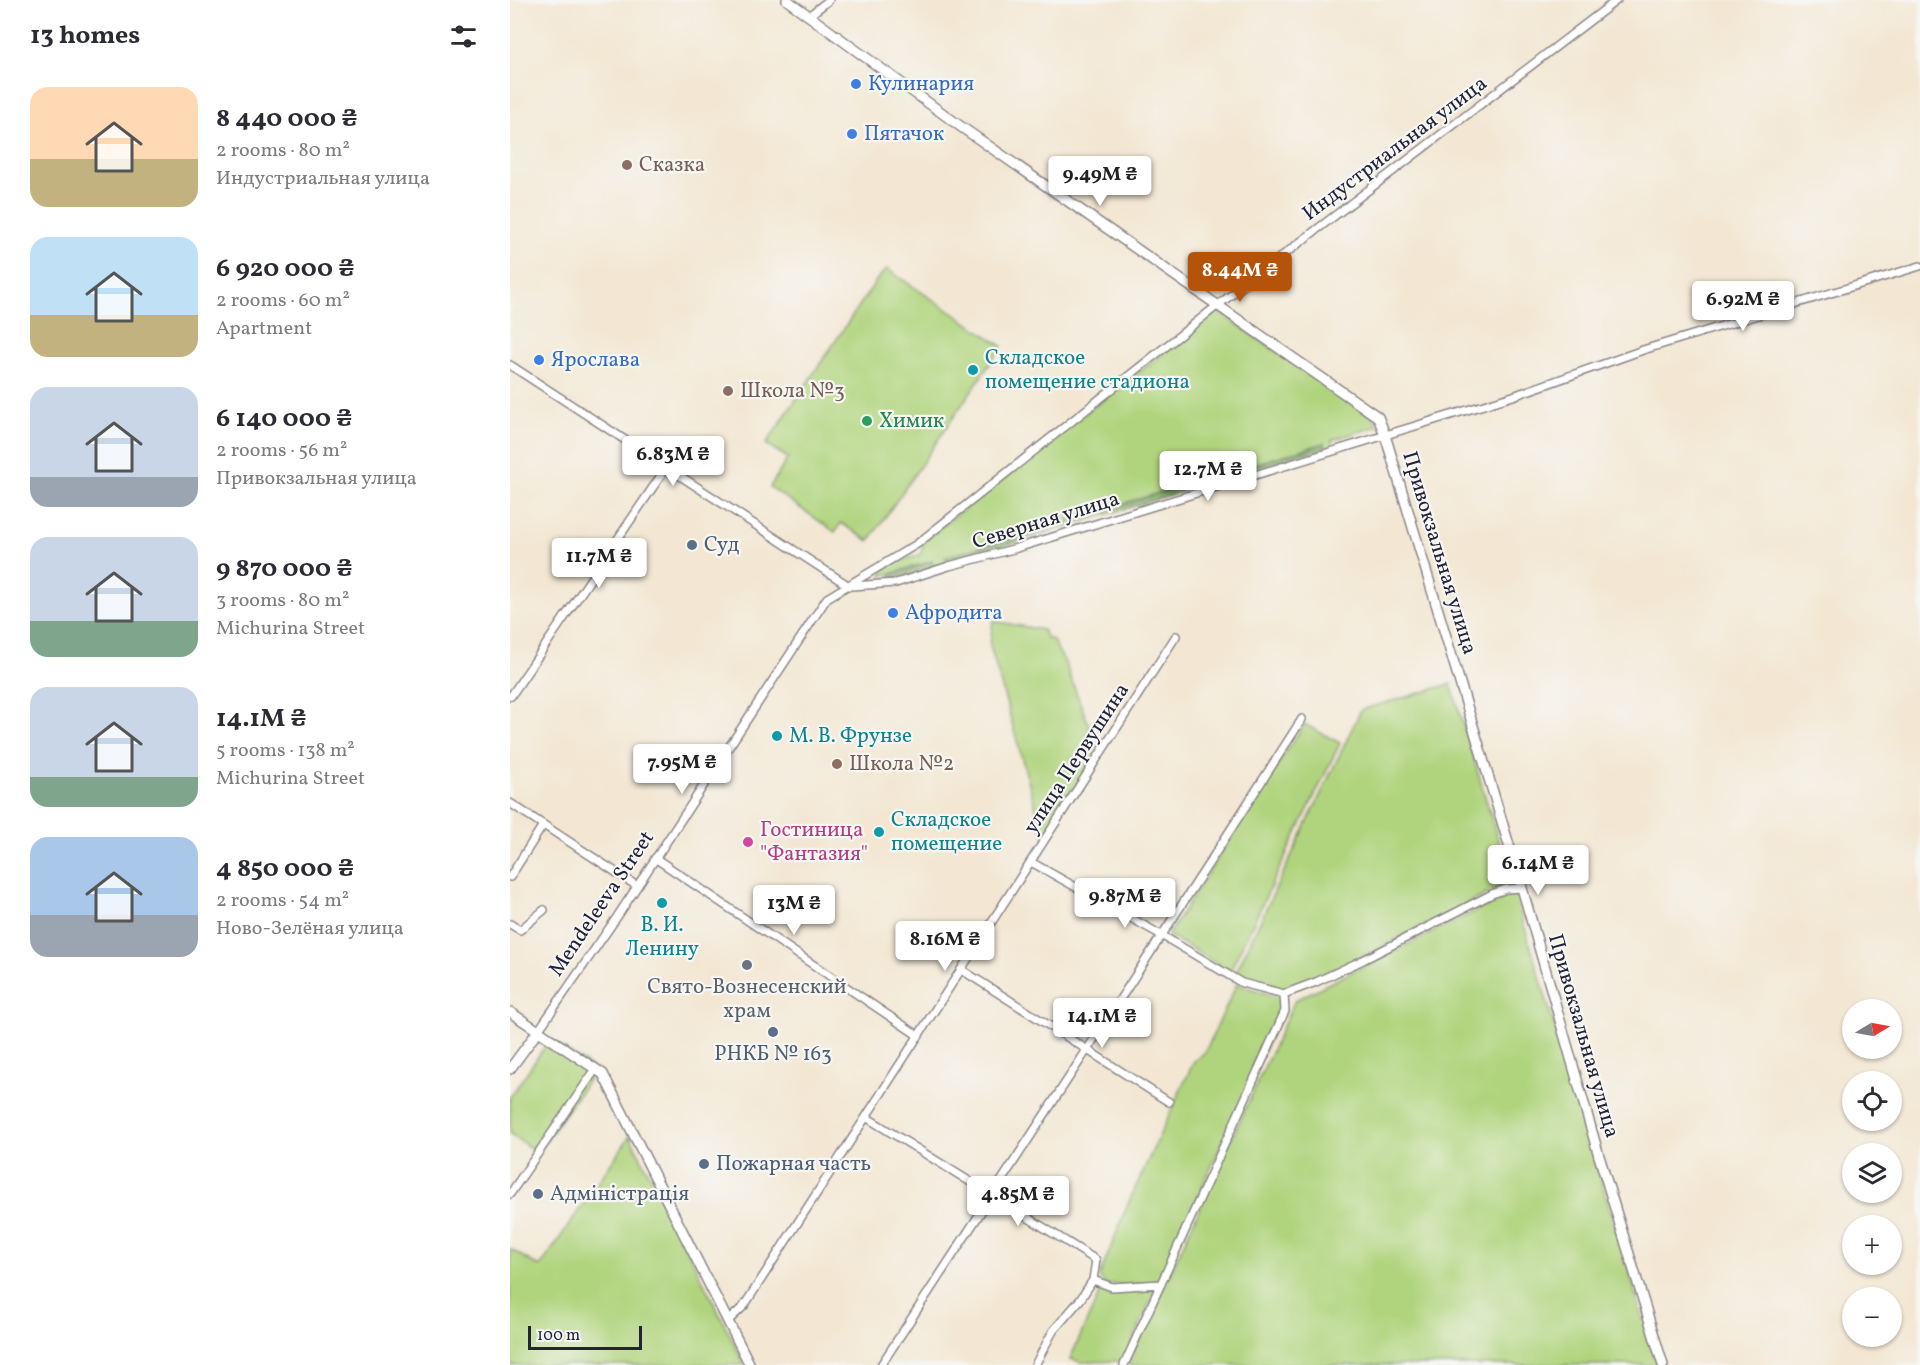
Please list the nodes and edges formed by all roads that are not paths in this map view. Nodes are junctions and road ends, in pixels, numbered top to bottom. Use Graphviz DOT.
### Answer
graph roads {
  1 [pos="788,0"];
  2 [pos="830,0"];
  3 [pos="1617,0"];
  4 [pos="810,15"];
  5 [pos="1920,266"];
  6 [pos="1218,305"];
  7 [pos="510,366"];
  8 [pos="1385,435"];
  9 [pos="666,468"];
  10 [pos="849,586"];
  11 [pos="1176,636"];
  12 [pos="511,696"];
  13 [pos="1302,719"];
  14 [pos="510,803"];
  15 [pos="543,825"];
  16 [pos="655,858"];
  17 [pos="1031,862"];
  18 [pos="510,877"];
  19 [pos="637,886"];
  20 [pos="1522,888"];
  21 [pos="544,910"];
  22 [pos="510,924"];
  23 [pos="1163,936"];
  24 [pos="962,969"];
  25 [pos="1284,994"];
  26 [pos="510,1011"];
  27 [pos="538,1031"];
  28 [pos="919,1036"];
  29 [pos="1087,1049"];
  30 [pos="510,1069"];
  31 [pos="595,1070"];
  32 [pos="1169,1102"];
  33 [pos="867,1117"];
  34 [pos="510,1194"];
  35 [pos="993,1196"];
  36 [pos="1093,1280"];
  37 [pos="1161,1284"];
  38 [pos="729,1320"];
  39 [pos="750,1365"];
  40 [pos="881,1365"];
  41 [pos="1035,1365"];
  42 [pos="1124,1365"];
  43 [pos="1664,1365"];
  1 -- 4 [label="main road, Привокзальная улица"];
  2 -- 4 [label="street"];
  3 -- 6 [label="street, Индустриальная улица"];
  4 -- 6 [label="main road, Привокзальная улица"];
  5 -- 8 [label="street, Северная улица"];
  6 -- 8 [label="main road, Привокзальная улица"];
  6 -- 10 [label="street, Индустриальная улица"];
  7 -- 9 [label="street"];
  8 -- 10 [label="street, Северная улица"];
  8 -- 20 [label="main road, Привокзальная улица"];
  9 -- 10 [label="street"];
  9 -- 12 [label="street"];
  10 -- 16 [label="street, Mendeleeva Street"];
  11 -- 17 [label="street, улица Первушина"];
  13 -- 23 [label="street"];
  14 -- 15 [label="street"];
  15 -- 18 [label="street"];
  15 -- 19 [label="street"];
  16 -- 19 [label="street, Mendeleeva Street"];
  16 -- 28 [label="street"];
  17 -- 23 [label="street"];
  17 -- 24 [label="street, улица Первушина"];
  19 -- 27 [label="street, Mendeleeva Street"];
  20 -- 25 [label="street"];
  20 -- 43 [label="main road, Привокзальная улица"];
  21 -- 22 [label="street"];
  23 -- 25 [label="street"];
  23 -- 29 [label="street"];
  24 -- 28 [label="street, улица Первушина"];
  24 -- 29 [label="street"];
  25 -- 37 [label="street"];
  26 -- 27 [label="main road"];
  27 -- 30 [label="main road, Mendeleeva Street"];
  27 -- 31 [label="main road"];
  28 -- 33 [label="street, улица Первушина"];
  29 -- 32 [label="street"];
  29 -- 35 [label="street"];
  31 -- 34 [label="street"];
  31 -- 38 [label="main road"];
  33 -- 35 [label="street"];
  33 -- 38 [label="street, улица Первушина"];
  35 -- 36 [label="street"];
  35 -- 40 [label="street"];
  36 -- 37 [label="street"];
  36 -- 41 [label="street"];
  37 -- 42 [label="street"];
  38 -- 39 [label="main road"];
}
